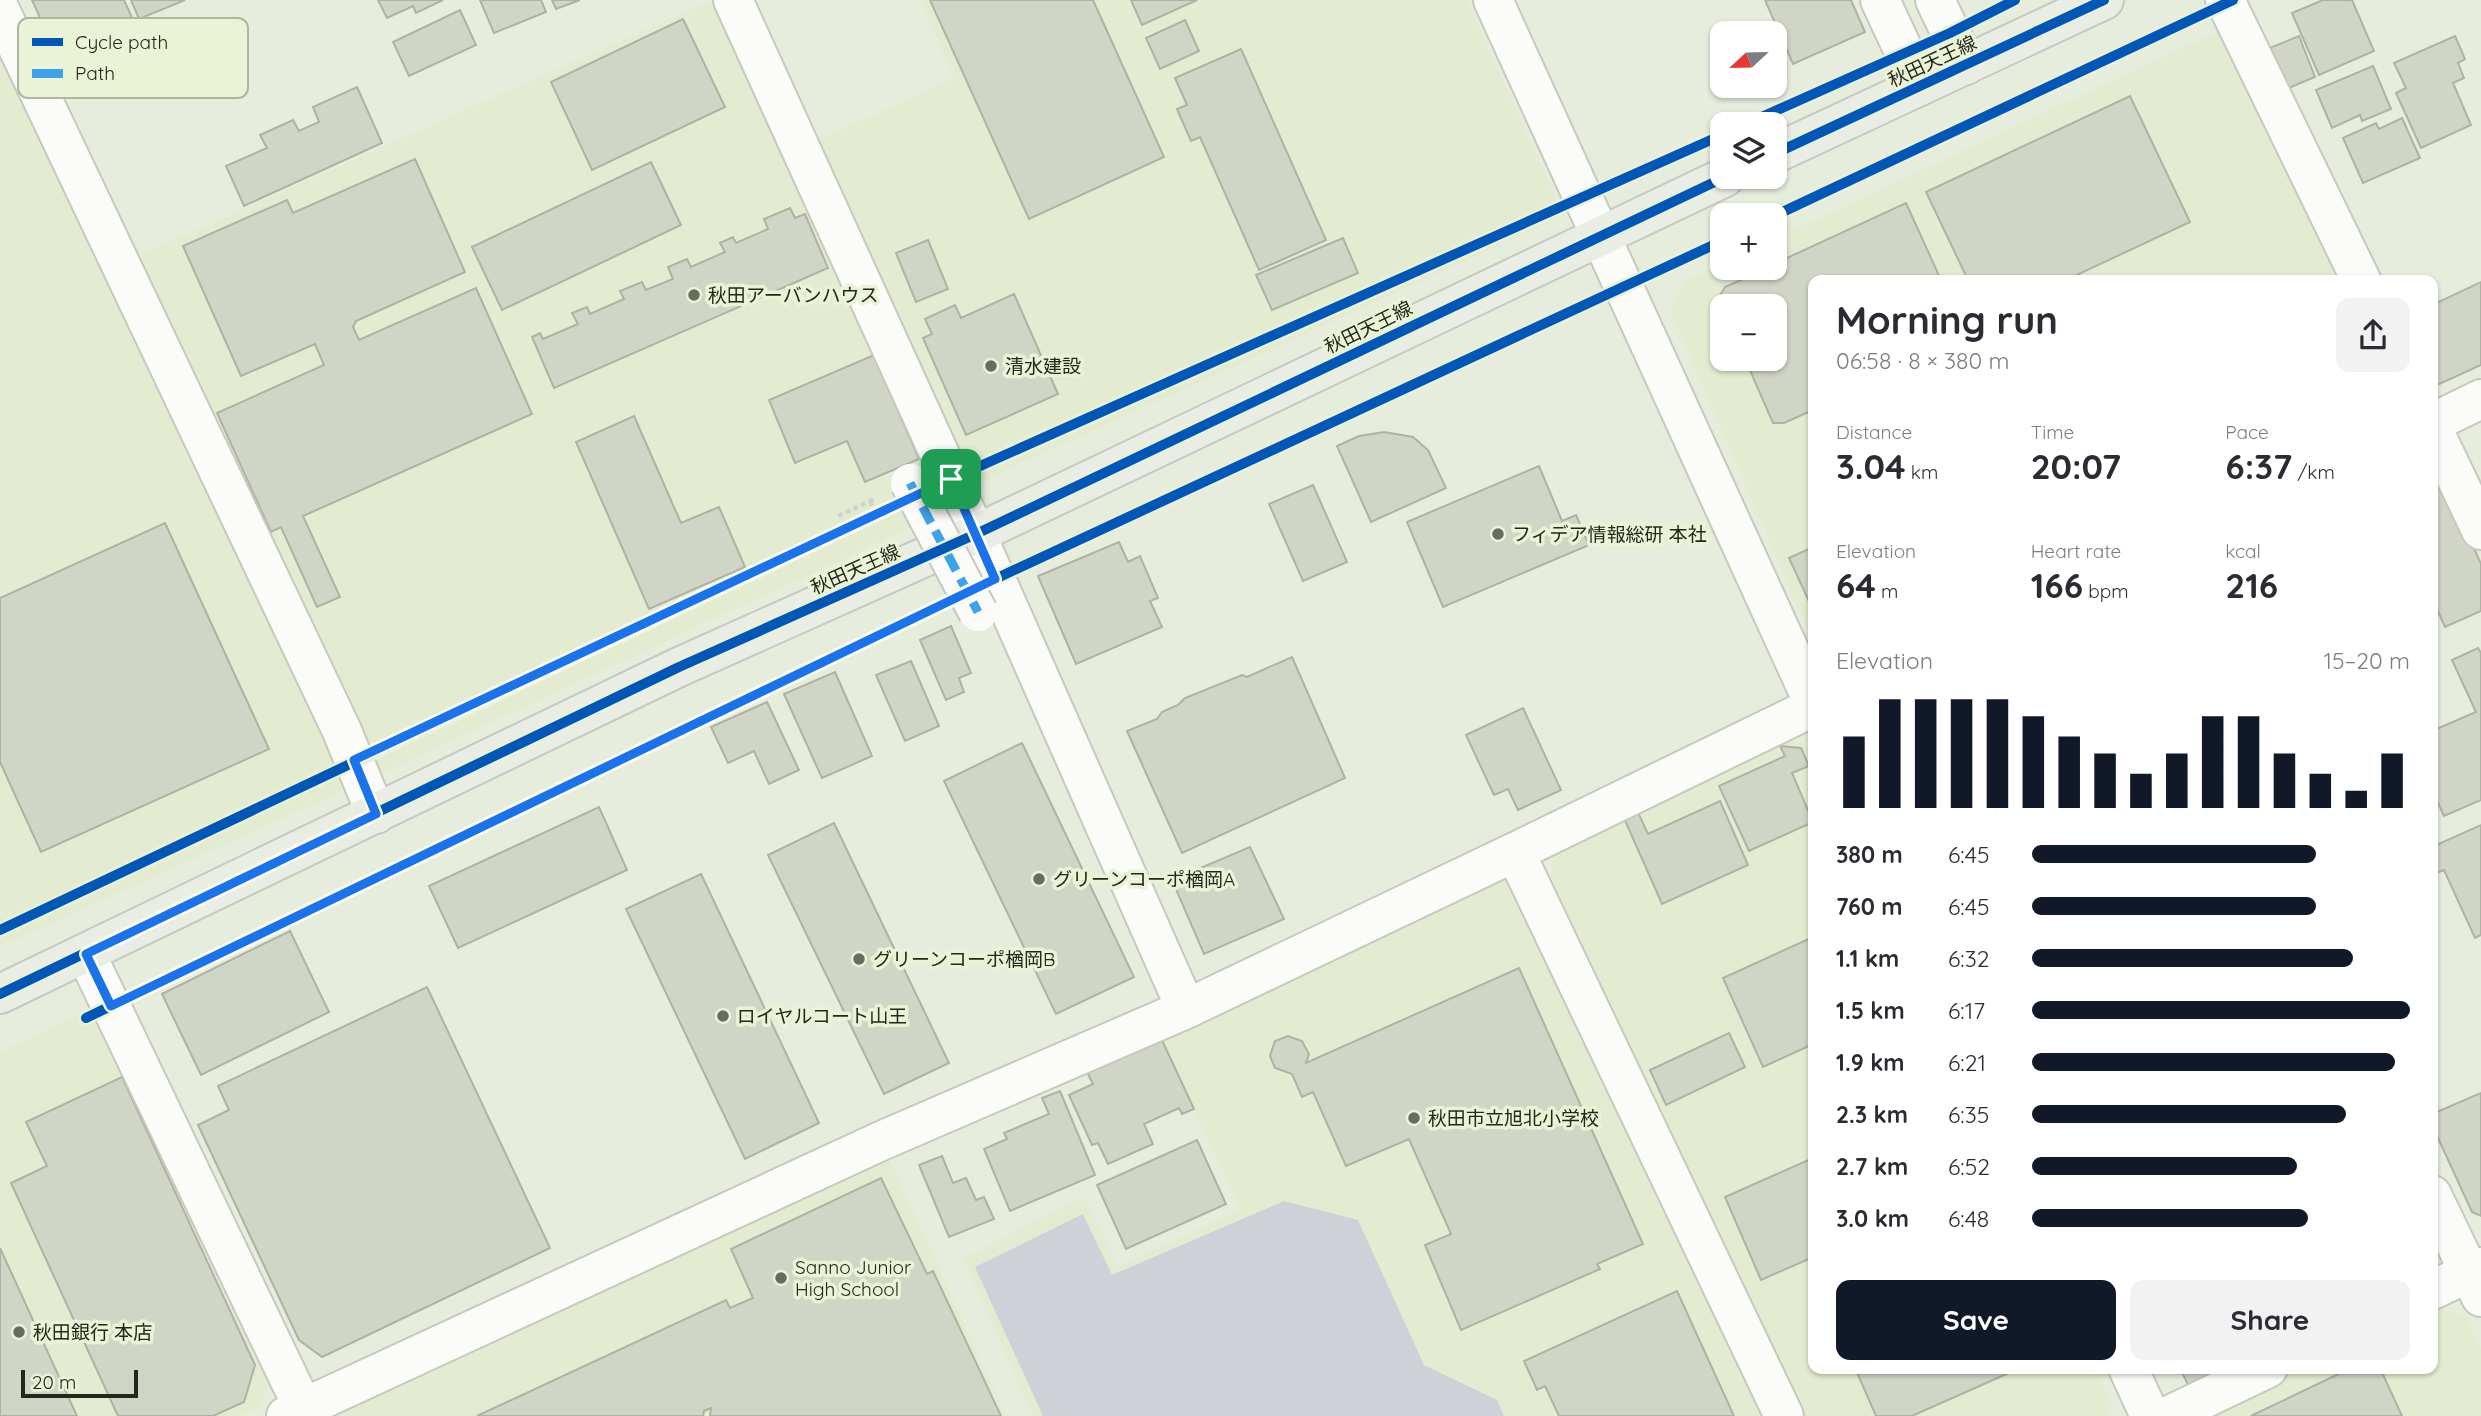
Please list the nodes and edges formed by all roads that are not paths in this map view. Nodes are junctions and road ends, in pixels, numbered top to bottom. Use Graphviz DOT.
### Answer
graph roads {
  1 [pos="733,0"];
  2 [pos="1493,0"];
  3 [pos="1880,0"];
  4 [pos="1935,0"];
  5 [pos="2104,0"];
  6 [pos="2226,1"];
  7 [pos="0,10"];
  8 [pos="18,48"];
  9 [pos="1966,65"];
  10 [pos="1920,86"];
  11 [pos="42,98"];
  12 [pos="1787,148"];
  13 [pos="1710,184"];
  14 [pos="1600,235"];
  15 [pos="2359,275"];
  16 [pos="2481,400"];
  17 [pos="2438,422"];
  18 [pos="2438,438"];
  19 [pos="899,496"];
  20 [pos="2481,530"];
  21 [pos="976,534"];
  22 [pos="978,612"];
  23 [pos="1808,693"];
  24 [pos="1808,706"];
  25 [pos="376,814"];
  26 [pos="1515,852"];
  27 [pos="86,954"];
  28 [pos="0,994"];
  29 [pos="1186,1009"];
  30 [pos="2438,1206"];
  31 [pos="2477,1279"];
  32 [pos="2438,1289"];
  33 [pos="2131,1374"];
  34 [pos="2256,1374"];
  35 [pos="299,1413"];
  36 [pos="1784,1416"];
  37 [pos="2150,1416"];
  38 [pos="2168,1416"];
  1 -- 21 [label="street"];
  2 -- 14 [label="street"];
  3 -- 10 [label="street"];
  4 -- 9 [label="street"];
  5 -- 9 [label="main road, 秋田天王線"];
  6 -- 15 [label="street"];
  7 -- 8 [label="street"];
  9 -- 10 [label="main road, 秋田天王線"];
  10 -- 12 [label="main road, 秋田天王線"];
  11 -- 25 [label="street"];
  13 -- 14 [label="main road, 秋田天王線"];
  14 -- 21 [label="main road, 秋田天王線"];
  14 -- 23 [label="street"];
  16 -- 17 [label="street"];
  18 -- 20 [label="street"];
  19 -- 22 [label="street, bridge"];
  21 -- 25 [label="main road, 秋田天王線"];
  21 -- 29 [label="street"];
  24 -- 26 [label="street"];
  25 -- 27 [label="main road, 秋田天王線"];
  26 -- 29 [label="street"];
  26 -- 36 [label="street"];
  27 -- 28 [label="main road, 秋田天王線"];
  27 -- 35 [label="street"];
  29 -- 35 [label="street"];
  30 -- 31 [label="street"];
  31 -- 32 [label="street"];
  33 -- 37 [label="street"];
  34 -- 38 [label="street"];
}
